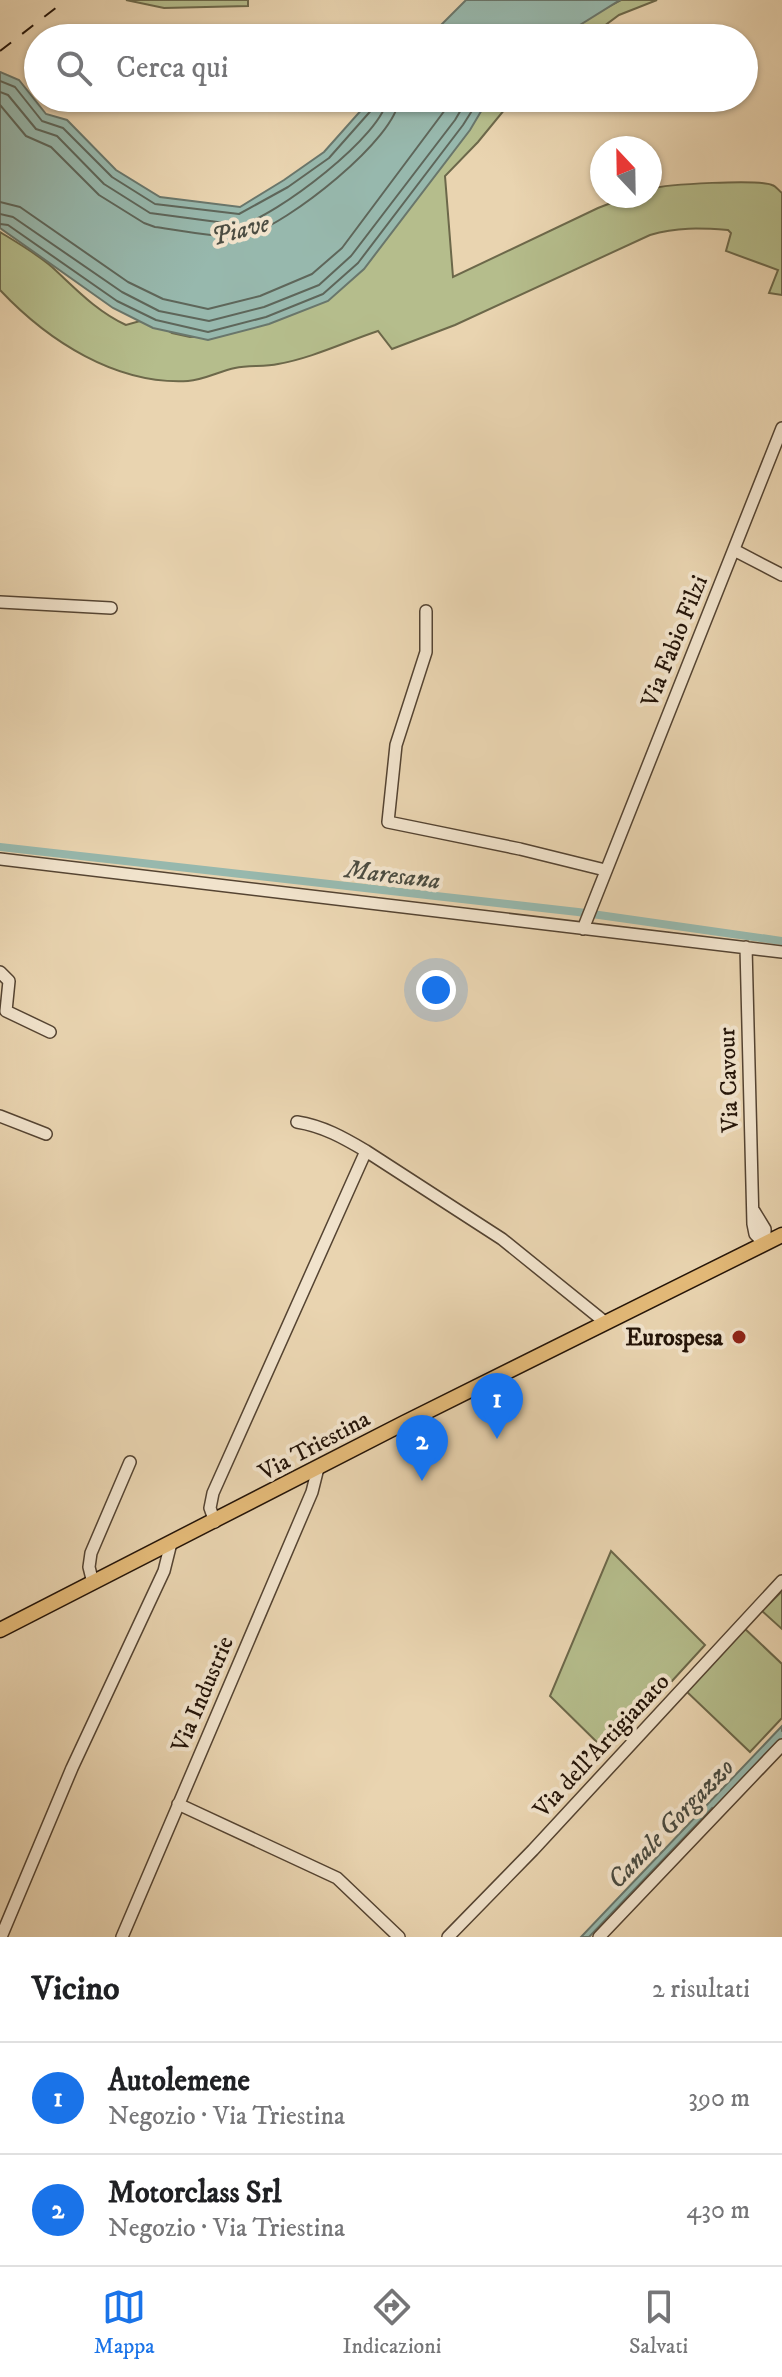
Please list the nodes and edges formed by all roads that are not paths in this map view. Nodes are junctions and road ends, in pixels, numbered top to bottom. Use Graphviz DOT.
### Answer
graph roads {
  1 [pos="782,428"];
  2 [pos="734,550"];
  3 [pos="782,575"];
  4 [pos="0,602"];
  5 [pos="111,608"];
  6 [pos="426,611"];
  7 [pos="0,859"];
  8 [pos="605,870"];
  9 [pos="584,926"];
  10 [pos="746,947"];
  11 [pos="782,952"];
  12 [pos="0,972"];
  13 [pos="50,1032"];
  14 [pos="0,1116"];
  15 [pos="297,1122"];
  16 [pos="46,1134"];
  17 [pos="366,1151"];
  18 [pos="782,1235"];
  19 [pos="765,1244"];
  20 [pos="606,1323"];
  21 [pos="130,1462"];
  22 [pos="318,1468"];
  23 [pos="215,1522"];
  24 [pos="171,1543"];
  25 [pos="782,1581"];
  26 [pos="93,1583"];
  27 [pos="0,1630"];
  28 [pos="782,1745"];
  29 [pos="178,1804"];
  30 [pos="1,1937"];
  31 [pos="122,1937"];
  32 [pos="399,1937"];
  33 [pos="448,1937"];
  34 [pos="599,1937"];
  1 -- 2 [label="street, Via Fabio Filzi"];
  2 -- 3 [label="street"];
  2 -- 8 [label="street, Via Fabio Filzi"];
  4 -- 5 [label="street"];
  6 -- 8 [label="street"];
  7 -- 9 [label="street"];
  8 -- 9 [label="street, Via Fabio Filzi"];
  9 -- 10 [label="street"];
  10 -- 11 [label="street"];
  10 -- 19 [label="street, Via Cavour"];
  12 -- 13 [label="street"];
  14 -- 16 [label="street"];
  15 -- 17 [label="street"];
  17 -- 20 [label="street"];
  17 -- 23 [label="street, Via Triestina"];
  18 -- 19 [label="main road, Via Triestina"];
  19 -- 20 [label="main road, Via Triestina"];
  20 -- 22 [label="main road, Via Triestina"];
  21 -- 26 [label="street"];
  22 -- 23 [label="main road, Via Triestina"];
  22 -- 29 [label="street, Via Industrie"];
  23 -- 24 [label="main road, Via Triestina"];
  24 -- 26 [label="main road, Via Triestina"];
  24 -- 30 [label="street"];
  25 -- 33 [label="street, Via dell'Artigianato"];
  26 -- 27 [label="main road, Via Triestina"];
  28 -- 34 [label="street"];
  29 -- 31 [label="street, Via Industrie"];
  29 -- 32 [label="street"];
}
